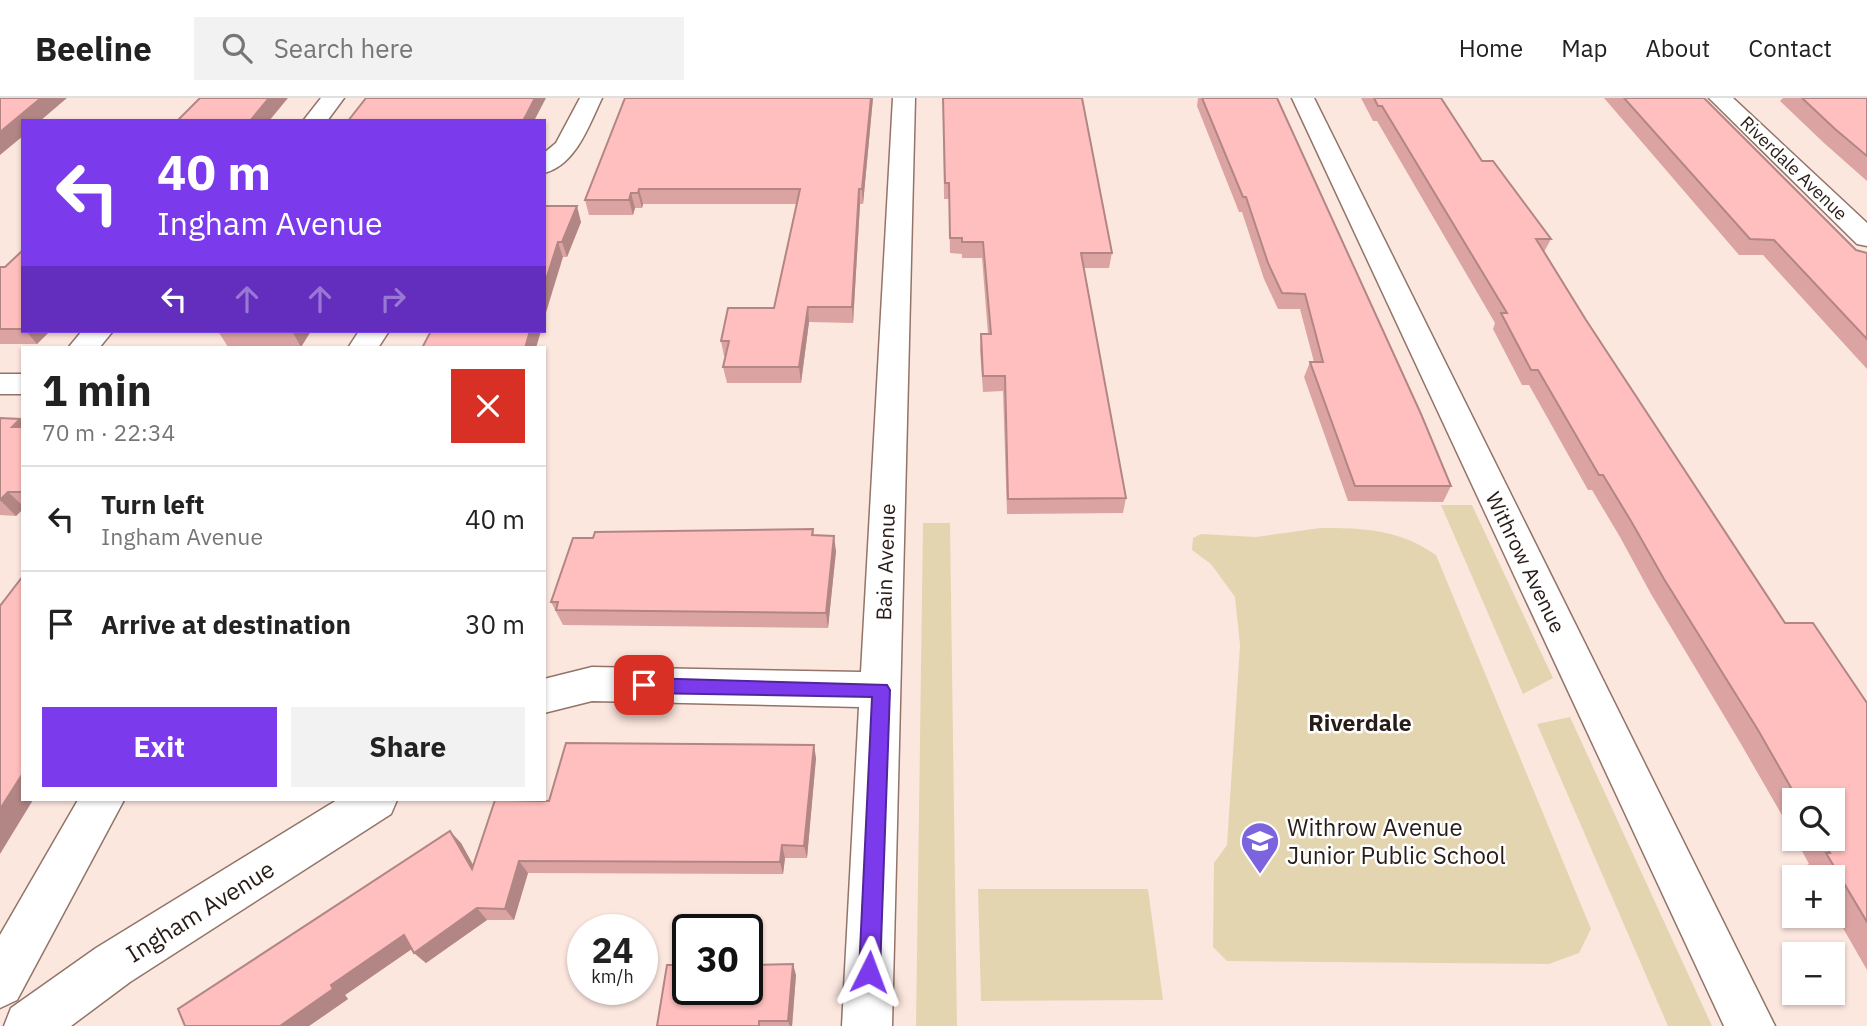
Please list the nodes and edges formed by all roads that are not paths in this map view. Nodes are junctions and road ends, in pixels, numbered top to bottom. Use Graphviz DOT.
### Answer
graph roads {
  1 [pos="333,98"];
  2 [pos="591,98"];
  3 [pos="904,98"];
  4 [pos="1303,98"];
  5 [pos="1720,98"];
  6 [pos="317,119"];
  7 [pos="546,164"];
  8 [pos="1867,238"];
  9 [pos="97,333"];
  10 [pos="85,346"];
  11 [pos="0,384"];
  12 [pos="21,384"];
  13 [pos="881,690"];
  14 [pos="546,696"];
  15 [pos="101,801"];
  16 [pos="373,801"];
  17 [pos="0,983"];
  18 [pos="29,1026"];
  19 [pos="867,1026"];
  20 [pos="1750,1026"];
  1 -- 6 [label="street"];
  2 -- 7 [label="street"];
  3 -- 13 [label="street, Bain Avenue"];
  4 -- 20 [label="street, Withrow Avenue"];
  5 -- 8 [label="street, Riverdale Avenue"];
  9 -- 10 [label="street"];
  11 -- 12 [label="street"];
  13 -- 14 [label="street"];
  13 -- 19 [label="street, Bain Avenue"];
  15 -- 17 [label="street"];
  16 -- 18 [label="street, Ingham Avenue"];
}
